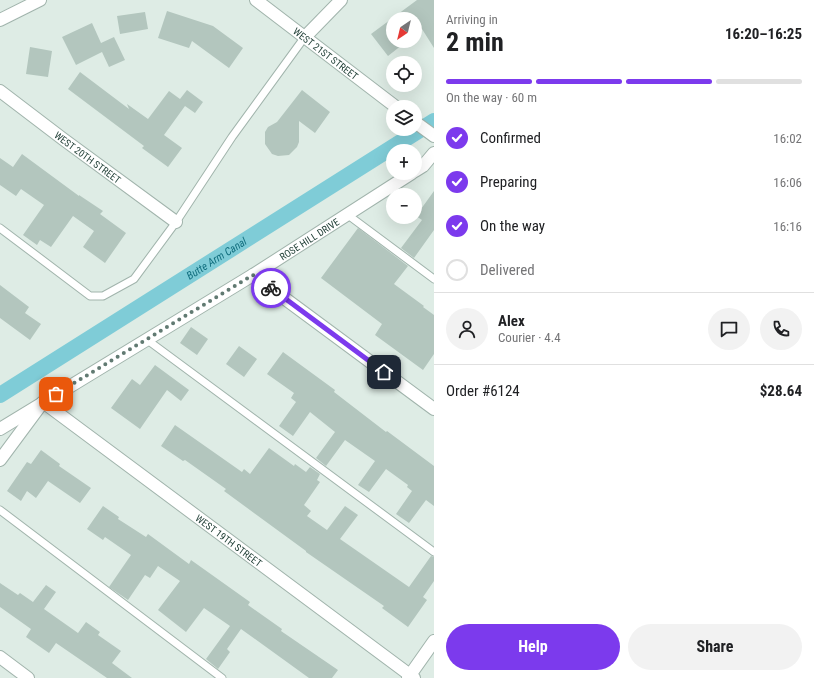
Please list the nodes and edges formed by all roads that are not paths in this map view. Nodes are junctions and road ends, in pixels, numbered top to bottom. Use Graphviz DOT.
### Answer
graph roads {
  1 [pos="40,0"];
  2 [pos="256,0"];
  3 [pos="341,0"];
  4 [pos="0,20"];
  5 [pos="304,38"];
  6 [pos="0,91"];
  7 [pos="387,100"];
  8 [pos="422,127"];
  9 [pos="434,136"];
  10 [pos="434,153"];
  11 [pos="422,167"];
  12 [pos="401,180"];
  13 [pos="348,215"];
  14 [pos="176,222"];
  15 [pos="0,228"];
  16 [pos="253,275"];
  17 [pos="434,279"];
  18 [pos="146,339"];
  19 [pos="43,402"];
  20 [pos="434,409"];
  21 [pos="0,429"];
  22 [pos="0,460"];
  23 [pos="0,510"];
  24 [pos="434,552"];
  25 [pos="434,641"];
  26 [pos="0,657"];
  27 [pos="411,677"];
  28 [pos="28,678"];
  29 [pos="222,678"];
  1 -- 4 [label="street"];
  2 -- 5 [label="street, WEST 21ST STREET"];
  3 -- 5 [label="street"];
  5 -- 7 [label="street, WEST 21ST STREET"];
  5 -- 14 [label="lane"];
  6 -- 14 [label="street, WEST 20TH STREET"];
  8 -- 9 [label="street"];
  10 -- 11 [label="street"];
  12 -- 13 [label="street, ROSE HILL DRIVE"];
  13 -- 16 [label="street, ROSE HILL DRIVE"];
  13 -- 17 [label="lane"];
  14 -- 15 [label="lane"];
  16 -- 18 [label="street, ROSE HILL DRIVE"];
  16 -- 20 [label="street"];
  18 -- 19 [label="street, ROSE HILL DRIVE"];
  18 -- 24 [label="lane"];
  19 -- 21 [label="street, ROSE HILL DRIVE"];
  19 -- 22 [label="street"];
  19 -- 27 [label="street, WEST 19TH STREET"];
  23 -- 29 [label="lane"];
  25 -- 27 [label="street"];
  26 -- 28 [label="street"];
}
